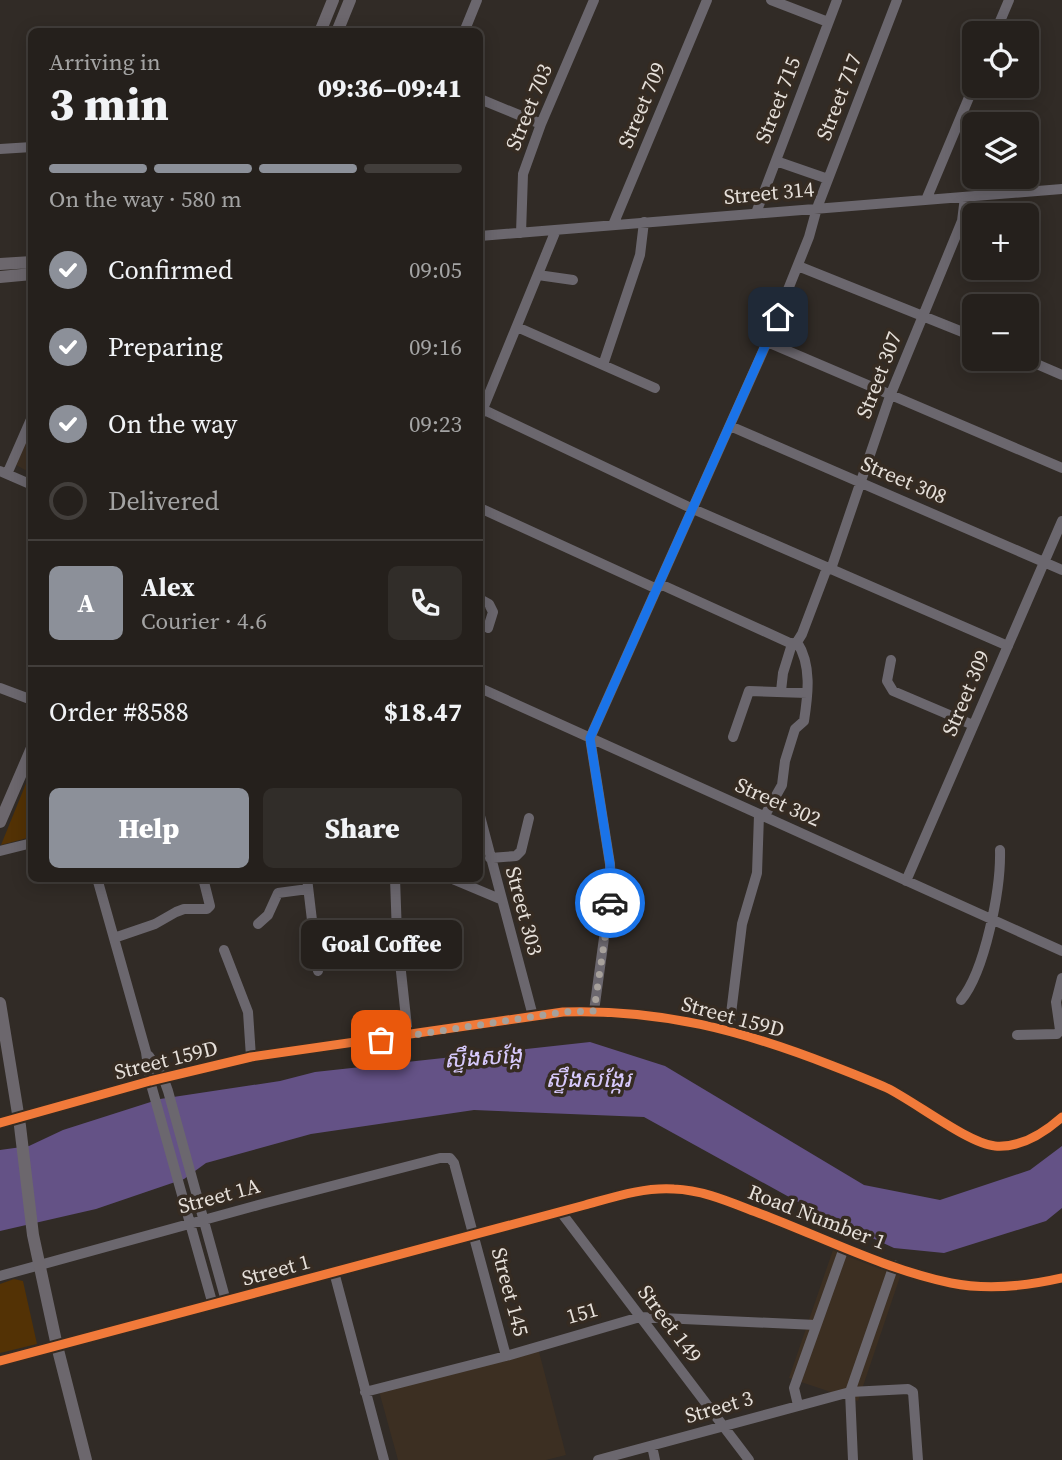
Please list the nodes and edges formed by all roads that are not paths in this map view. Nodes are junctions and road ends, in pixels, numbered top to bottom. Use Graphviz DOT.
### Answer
graph roads {
  1 [pos="333,0"];
  2 [pos="350,0"];
  3 [pos="477,0"];
  4 [pos="594,0"];
  5 [pos="707,0"];
  6 [pos="771,0"];
  7 [pos="837,0"];
  8 [pos="897,0"];
  9 [pos="1009,0"];
  10 [pos="1000,21"];
  11 [pos="828,22"];
  12 [pos="322,28"];
  13 [pos="339,28"];
  14 [pos="466,28"];
  15 [pos="969,98"];
  16 [pos="483,100"];
  17 [pos="541,124"];
  18 [pos="28,147"];
  19 [pos="0,149"];
  20 [pos="776,160"];
  21 [pos="828,179"];
  22 [pos="1062,189"];
  23 [pos="965,197"];
  24 [pos="926,200"];
  25 [pos="817,208"];
  26 [pos="756,213"];
  27 [pos="644,222"];
  28 [pos="613,225"];
  29 [pos="556,230"];
  30 [pos="521,233"];
  31 [pos="483,236"];
  32 [pos="28,262"];
  33 [pos="0,264"];
  34 [pos="798,266"];
  35 [pos="28,274"];
  36 [pos="538,275"];
  37 [pos="0,277"];
  38 [pos="573,280"];
  39 [pos="923,314"];
  40 [pos="517,327"];
  41 [pos="962,331"];
  42 [pos="767,342"];
  43 [pos="603,365"];
  44 [pos="1039,365"];
  45 [pos="1062,375"];
  46 [pos="655,388"];
  47 [pos="890,396"];
  48 [pos="483,404"];
  49 [pos="483,412"];
  50 [pos="28,425"];
  51 [pos="730,426"];
  52 [pos="1062,468"];
  53 [pos="3,472"];
  54 [pos="860,482"];
  55 [pos="28,483"];
  56 [pos="483,509"];
  57 [pos="692,509"];
  58 [pos="1061,525"];
  59 [pos="1044,562"];
  60 [pos="829,568"];
  61 [pos="1062,570"];
  62 [pos="658,586"];
  63 [pos="483,601"];
  64 [pos="488,628"];
  65 [pos="794,643"];
  66 [pos="1008,646"];
  67 [pos="891,660"];
  68 [pos="0,688"];
  69 [pos="483,689"];
  70 [pos="781,691"];
  71 [pos="807,693"];
  72 [pos="28,698"];
  73 [pos="973,725"];
  74 [pos="733,737"];
  75 [pos="590,738"];
  76 [pos="28,756"];
  77 [pos="3,805"];
  78 [pos="762,816"];
  79 [pos="528,818"];
  80 [pos="0,822"];
  81 [pos="483,829"];
  82 [pos="28,844"];
  83 [pos="1000,850"];
  84 [pos="0,851"];
  85 [pos="490,858"];
  86 [pos="906,880"];
  87 [pos="98,882"];
  88 [pos="204,882"];
  89 [pos="395,882"];
  90 [pos="460,882"];
  91 [pos="307,884"];
  92 [pos="500,899"];
  93 [pos="991,919"];
  94 [pos="258,924"];
  95 [pos="114,938"];
  96 [pos="223,950"];
  97 [pos="1062,951"];
  98 [pos="318,971"];
  99 [pos="1062,978"];
  100 [pos="961,1000"];
  101 [pos="0,1003"];
  102 [pos="594,1011"];
  103 [pos="533,1016"];
  104 [pos="729,1030"];
  105 [pos="1061,1031"];
  106 [pos="1017,1035"];
  107 [pos="408,1036"];
  108 [pos="146,1052"];
  109 [pos="251,1057"];
  110 [pos="163,1077"];
  111 [pos="150,1081"];
  112 [pos="1062,1117"];
  113 [pos="19,1122"];
  114 [pos="0,1123"];
  115 [pos="450,1158"];
  116 [pos="560,1212"];
  117 [pos="203,1220"];
  118 [pos="190,1223"];
  119 [pos="475,1234"];
  120 [pos="844,1248"];
  121 [pos="40,1265"];
  122 [pos="894,1265"];
  123 [pos="334,1272"];
  124 [pos="0,1276"];
  125 [pos="1062,1278"];
  126 [pos="226,1301"];
  127 [pos="213,1305"];
  128 [pos="640,1317"];
  129 [pos="816,1325"];
  130 [pos="57,1346"];
  131 [pos="506,1356"];
  132 [pos="0,1361"];
  133 [pos="365,1392"];
  134 [pos="850,1392"];
  135 [pos="798,1405"];
  136 [pos="723,1426"];
  137 [pos="652,1446"];
  138 [pos="86,1460"];
  139 [pos="384,1460"];
  140 [pos="598,1460"];
  141 [pos="655,1460"];
  142 [pos="749,1460"];
  143 [pos="853,1460"];
  144 [pos="918,1460"];
  1 -- 12 [label="main road"];
  2 -- 13 [label="main road"];
  3 -- 14 [label="street"];
  4 -- 17 [label="street, Street 703"];
  5 -- 28 [label="street, Street 709"];
  6 -- 11 [label="street"];
  7 -- 11 [label="street, Street 715"];
  8 -- 21 [label="street, Street 717"];
  9 -- 10 [label="street"];
  11 -- 20 [label="street, Street 715"];
  15 -- 24 [label="street"];
  16 -- 17 [label="street"];
  17 -- 30 [label="street, Street 703"];
  18 -- 19 [label="street"];
  20 -- 21 [label="street"];
  20 -- 26 [label="street, Street 715"];
  21 -- 25 [label="street, Street 717"];
  22 -- 23 [label="street, Street 314"];
  23 -- 24 [label="street, Street 314"];
  23 -- 39 [label="street, Street 307"];
  24 -- 25 [label="street, Street 314"];
  25 -- 26 [label="street, Street 314"];
  25 -- 34 [label="street, Street 717"];
  26 -- 27 [label="street, Street 314"];
  27 -- 28 [label="street, Street 314"];
  27 -- 43 [label="street"];
  28 -- 29 [label="street, Street 314"];
  29 -- 30 [label="street, Street 314"];
  29 -- 36 [label="street"];
  30 -- 31 [label="street, Street 314"];
  32 -- 33 [label="main road"];
  34 -- 39 [label="street"];
  34 -- 42 [label="street, Street 717"];
  35 -- 37 [label="main road"];
  36 -- 38 [label="street"];
  36 -- 40 [label="street"];
  39 -- 41 [label="street"];
  39 -- 47 [label="street, Street 307"];
  40 -- 43 [label="street"];
  40 -- 48 [label="street"];
  42 -- 47 [label="street"];
  42 -- 51 [label="street, Street 717"];
  43 -- 46 [label="street"];
  44 -- 45 [label="street"];
  47 -- 52 [label="street"];
  47 -- 54 [label="street, Street 307"];
  49 -- 57 [label="street"];
  50 -- 53 [label="street"];
  51 -- 54 [label="street, Street 308"];
  51 -- 57 [label="street, Street 717"];
  53 -- 55 [label="street"];
  54 -- 59 [label="street, Street 308"];
  54 -- 60 [label="street, Street 307"];
  56 -- 62 [label="street"];
  57 -- 60 [label="street"];
  57 -- 62 [label="street, Street 717"];
  58 -- 59 [label="street, Street 309"];
  59 -- 61 [label="street, Street 308"];
  59 -- 66 [label="street, Street 309"];
  60 -- 65 [label="street, Street 307"];
  60 -- 66 [label="street"];
  62 -- 65 [label="street"];
  62 -- 75 [label="street, Street 717"];
  63 -- 64 [label="street"];
  65 -- 70 [label="street, Street 307"];
  65 -- 71 [label="street"];
  66 -- 73 [label="street, Street 309"];
  67 -- 73 [label="street"];
  68 -- 72 [label="street"];
  69 -- 75 [label="street, Street 302"];
  70 -- 71 [label="street"];
  70 -- 74 [label="street"];
  71 -- 78 [label="street"];
  73 -- 86 [label="street, Street 309"];
  75 -- 78 [label="street, Street 302"];
  75 -- 102 [label="street"];
  76 -- 77 [label="main road"];
  77 -- 80 [label="main road"];
  78 -- 86 [label="street, Street 302"];
  78 -- 104 [label="street"];
  79 -- 85 [label="street"];
  81 -- 85 [label="street, Street 303"];
  82 -- 84 [label="street"];
  83 -- 93 [label="street"];
  85 -- 92 [label="street, Street 303"];
  86 -- 93 [label="street, Street 302"];
  87 -- 95 [label="street"];
  88 -- 95 [label="street"];
  89 -- 107 [label="street"];
  90 -- 92 [label="street"];
  91 -- 94 [label="street"];
  91 -- 98 [label="street"];
  92 -- 103 [label="street, Street 303"];
  93 -- 97 [label="street, Street 302"];
  93 -- 100 [label="street"];
  95 -- 108 [label="street"];
  96 -- 109 [label="street"];
  99 -- 105 [label="street"];
  101 -- 113 [label="main road"];
  102 -- 103 [label="street, Street 159D"];
  102 -- 104 [label="street, Street 159D"];
  103 -- 107 [label="street, Street 159D"];
  104 -- 112 [label="street, Street 159D"];
  105 -- 106 [label="street"];
  107 -- 109 [label="street, Street 159D"];
  108 -- 110 [label="street"];
  108 -- 111 [label="street"];
  109 -- 110 [label="street, Street 159D"];
  110 -- 111 [label="street, Street 159D"];
  110 -- 117 [label="street"];
  111 -- 113 [label="street, Street 159D"];
  111 -- 118 [label="street"];
  113 -- 114 [label="street, Street 159D"];
  113 -- 121 [label="main road"];
  115 -- 117 [label="street, Street 1A"];
  115 -- 119 [label="street, Street 145"];
  116 -- 119 [label="street, Street 1"];
  116 -- 120 [label="street, Road Number 1"];
  116 -- 128 [label="street, Street 149"];
  117 -- 118 [label="street, Street 1A"];
  117 -- 126 [label="street"];
  118 -- 121 [label="street, Street 1A"];
  118 -- 127 [label="street"];
  119 -- 123 [label="street, Street 1"];
  119 -- 131 [label="street, Street 145"];
  120 -- 122 [label="street, Road Number 1"];
  120 -- 129 [label="street"];
  121 -- 124 [label="street, Street 1A"];
  121 -- 130 [label="main road"];
  122 -- 125 [label="street, Road Number 1"];
  122 -- 134 [label="street"];
  123 -- 126 [label="street, Street 1"];
  123 -- 133 [label="street"];
  126 -- 127 [label="street, Street 1"];
  127 -- 130 [label="street, Street 1"];
  128 -- 129 [label="street, 151"];
  128 -- 131 [label="street, 151"];
  128 -- 136 [label="street, Street 149"];
  129 -- 135 [label="street"];
  130 -- 132 [label="street, Street 1"];
  130 -- 138 [label="main road"];
  131 -- 133 [label="street, 151"];
  133 -- 139 [label="street"];
  134 -- 135 [label="street, Street 3"];
  134 -- 143 [label="street"];
  134 -- 144 [label="street, Street 3"];
  135 -- 136 [label="street, Street 3"];
  136 -- 137 [label="street, Street 3"];
  136 -- 142 [label="street, Street 149"];
  137 -- 140 [label="street, Street 3"];
  137 -- 141 [label="street"];
}
